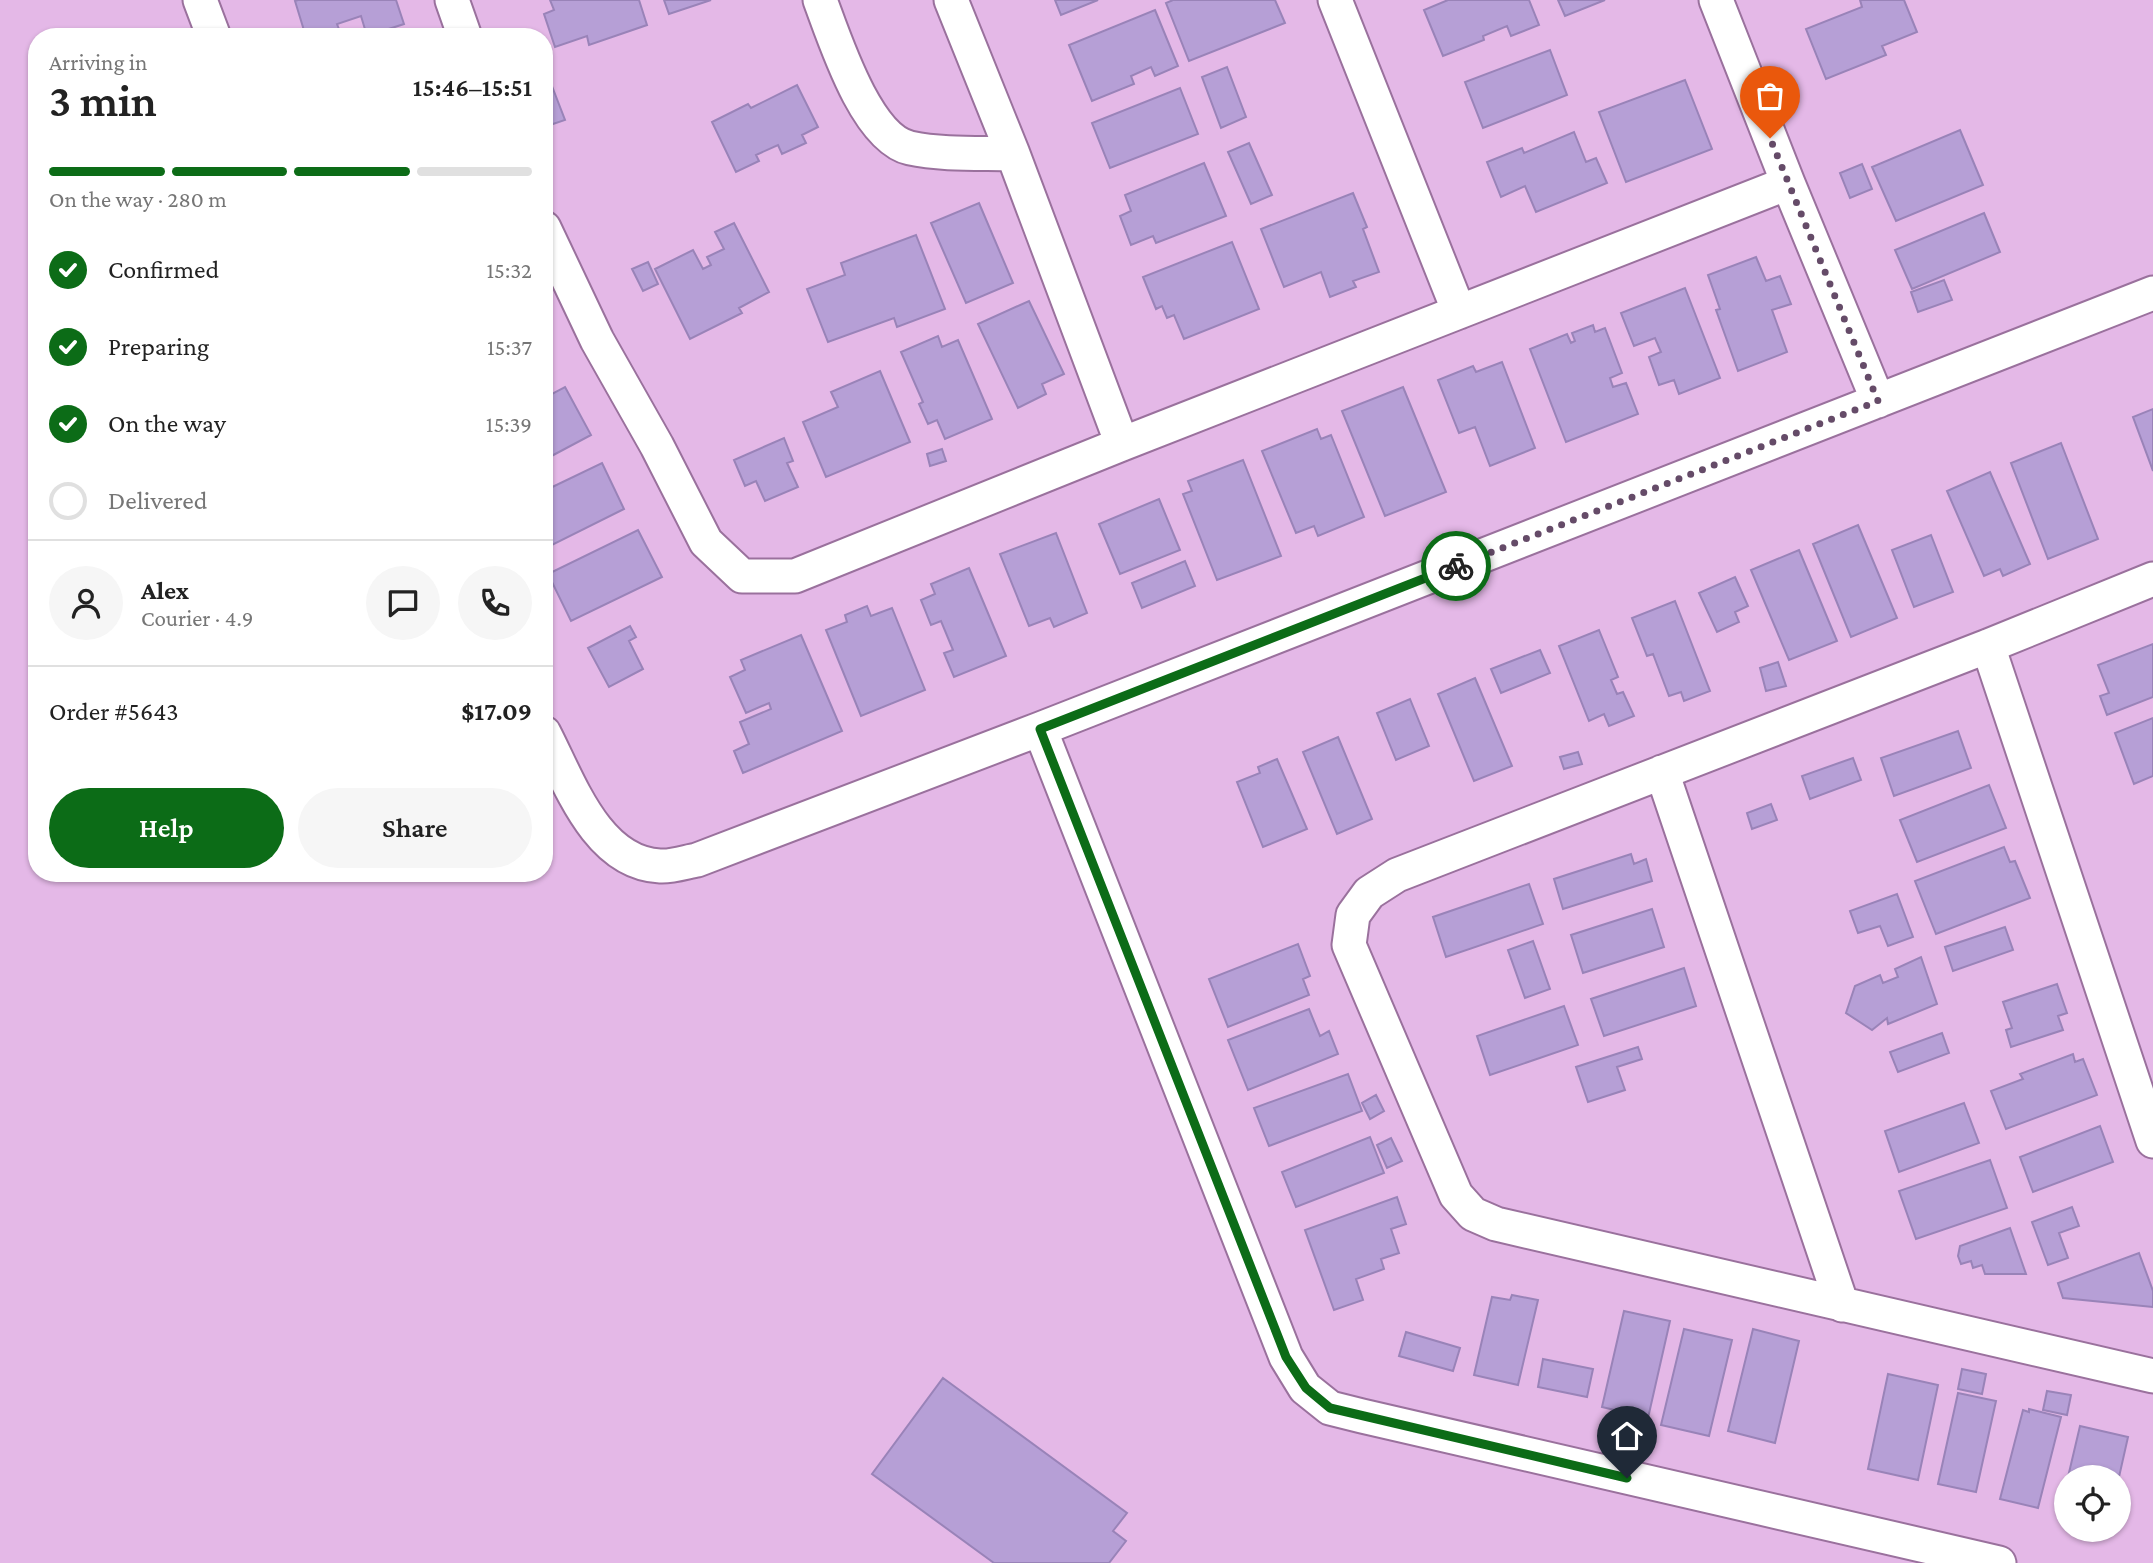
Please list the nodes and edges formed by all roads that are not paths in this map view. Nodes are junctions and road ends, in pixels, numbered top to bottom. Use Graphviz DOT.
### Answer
graph roads {
  1 [pos="200,0"];
  2 [pos="452,0"];
  3 [pos="820,0"];
  4 [pos="951,0"];
  5 [pos="1335,0"];
  6 [pos="1716,0"];
  7 [pos="211,28"];
  8 [pos="462,28"];
  9 [pos="1013,154"];
  10 [pos="1788,183"];
  11 [pos="553,247"];
  12 [pos="2153,293"];
  13 [pos="1460,312"];
  14 [pos="1878,401"];
  15 [pos="1122,444"];
  16 [pos="2153,579"];
  17 [pos="1989,646"];
  18 [pos="1040,729"];
  19 [pos="553,750"];
  20 [pos="1662,772"];
  21 [pos="2153,1141"];
  22 [pos="1842,1305"];
  23 [pos="2153,1376"];
  24 [pos="1999,1563"];
  1 -- 7 [label="street"];
  2 -- 8 [label="street"];
  3 -- 9 [label="street"];
  4 -- 9 [label="street"];
  5 -- 13 [label="street"];
  6 -- 10 [label="street"];
  9 -- 15 [label="street"];
  10 -- 13 [label="street"];
  10 -- 14 [label="street"];
  11 -- 15 [label="street"];
  12 -- 14 [label="street"];
  13 -- 15 [label="street"];
  14 -- 18 [label="street"];
  16 -- 17 [label="street"];
  17 -- 20 [label="street"];
  17 -- 21 [label="street"];
  18 -- 19 [label="street"];
  18 -- 24 [label="street"];
  20 -- 22 [label="street"];
  20 -- 22 [label="street"];
  22 -- 23 [label="street"];
}
